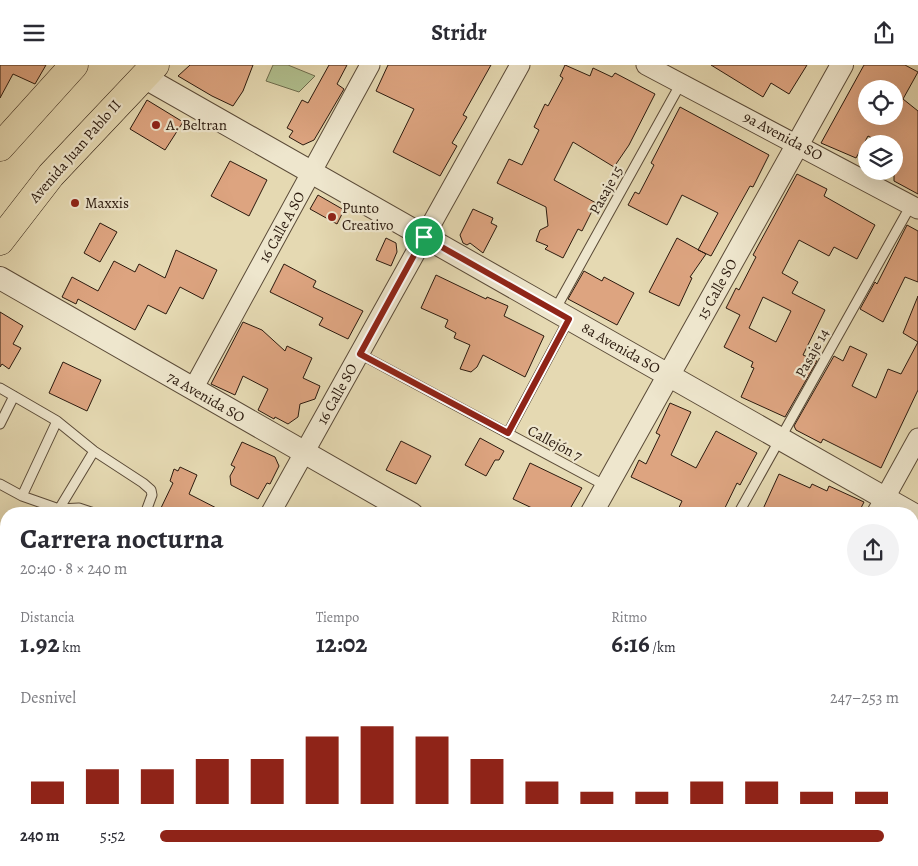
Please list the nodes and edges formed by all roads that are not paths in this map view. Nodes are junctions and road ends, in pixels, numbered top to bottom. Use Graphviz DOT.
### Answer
graph roads {
  1 [pos="74,65"];
  2 [pos="370,65"];
  3 [pos="520,65"];
  4 [pos="646,65"];
  5 [pos="842,65"];
  6 [pos="143,69"];
  7 [pos="681,83"];
  8 [pos="798,144"];
  9 [pos="0,147"];
  10 [pos="312,172"];
  11 [pos="914,207"];
  12 [pos="424,237"];
  13 [pos="0,241"];
  14 [pos="0,278"];
  15 [pos="562,314"];
  16 [pos="360,354"];
  17 [pos="668,375"];
  18 [pos="0,388"];
  19 [pos="193,389"];
  20 [pos="14,396"];
  21 [pos="57,421"];
  22 [pos="0,424"];
  23 [pos="508,433"];
  24 [pos="780,438"];
  25 [pos="918,438"];
  26 [pos="94,451"];
  27 [pos="304,454"];
  28 [pos="0,484"];
  29 [pos="606,486"];
  30 [pos="22,496"];
  31 [pos="880,506"];
  32 [pos="53,507"];
  33 [pos="60,507"];
  34 [pos="148,507"];
  35 [pos="274,507"];
  36 [pos="399,507"];
  37 [pos="595,507"];
  38 [pos="742,507"];
  1 -- 9 [label="highway"];
  2 -- 10 [label="street, 16 Calle A SO"];
  3 -- 12 [label="street, 16 Calle SO"];
  4 -- 7 [label="street, 9a Avenida SO"];
  5 -- 8 [label="street, 15 Calle SO"];
  6 -- 10 [label="street, 8a Avenida SO"];
  6 -- 13 [label="highway, Avenida Juan Pablo II"];
  7 -- 8 [label="street, 9a Avenida SO"];
  7 -- 15 [label="lane, Pasaje 15"];
  8 -- 11 [label="street, 9a Avenida SO"];
  8 -- 17 [label="street, 15 Calle SO"];
  10 -- 12 [label="street, 8a Avenida SO"];
  10 -- 19 [label="street, 16 Calle A SO"];
  11 -- 24 [label="lane, Pasaje 14"];
  12 -- 15 [label="street, 8a Avenida SO"];
  12 -- 16 [label="street, 16 Calle SO"];
  14 -- 19 [label="street, 7a Avenida SO"];
  15 -- 17 [label="street, 8a Avenida SO"];
  15 -- 23 [label="lane, Pasaje 15"];
  16 -- 23 [label="lane, Callejón 7"];
  16 -- 27 [label="street, 16 Calle SO"];
  17 -- 24 [label="street, 8a Avenida SO"];
  17 -- 29 [label="street, 15 Calle SO"];
  18 -- 20 [label="lane"];
  19 -- 27 [label="street, 7a Avenida SO"];
  20 -- 21 [label="lane"];
  20 -- 22 [label="lane"];
  21 -- 26 [label="lane"];
  21 -- 30 [label="lane"];
  23 -- 29 [label="lane, Callejón 7"];
  24 -- 31 [label="street, 8a Avenida SO"];
  24 -- 38 [label="lane, Pasaje 14"];
  25 -- 31 [label="street"];
  26 -- 33 [label="lane"];
  26 -- 34 [label="lane"];
  27 -- 35 [label="street, 16 Calle SO"];
  27 -- 36 [label="street, 7a Avenida SO"];
  28 -- 30 [label="lane"];
  29 -- 37 [label="street, 15 Calle SO"];
  30 -- 32 [label="lane"];
}
